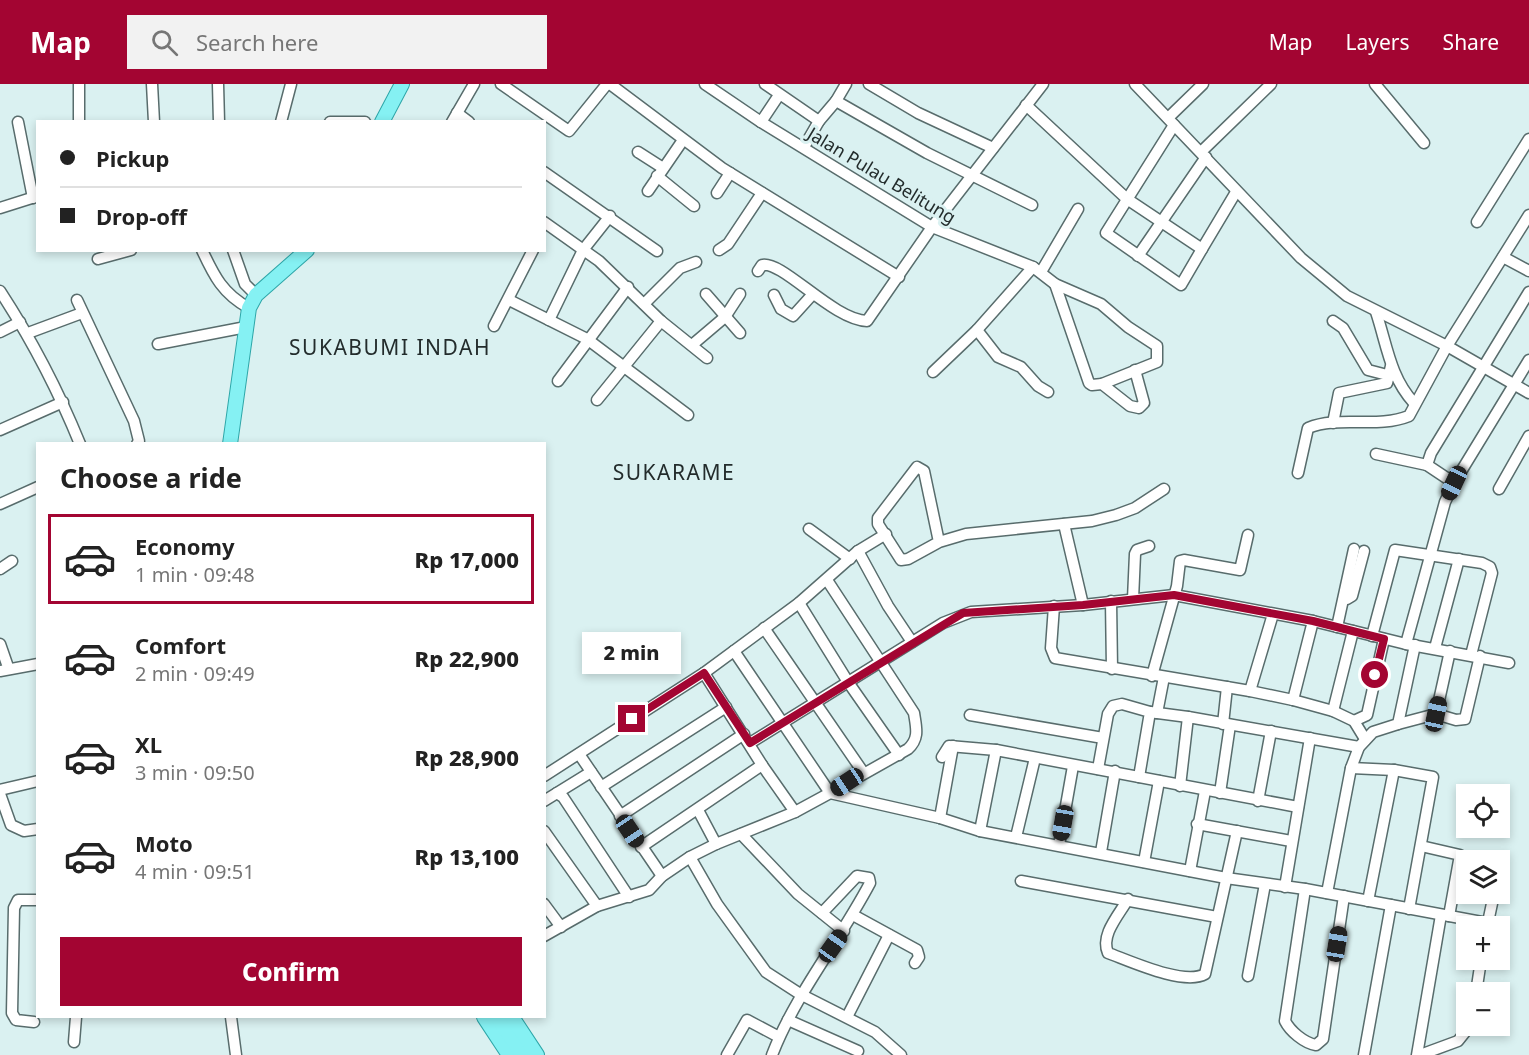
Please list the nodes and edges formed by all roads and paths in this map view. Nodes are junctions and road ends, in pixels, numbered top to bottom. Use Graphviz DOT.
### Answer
graph roads {
  1 [pos="79,84"];
  2 [pos="152,84"];
  3 [pos="218,84"];
  4 [pos="291,84"];
  5 [pos="402,84"];
  6 [pos="474,84"];
  7 [pos="501,84"];
  8 [pos="608,84"];
  9 [pos="705,84"];
  10 [pos="765,84"];
  11 [pos="846,84"];
  12 [pos="869,84"];
  13 [pos="1043,84"];
  14 [pos="1136,84"];
  15 [pos="1203,84"];
  16 [pos="1271,84"];
  17 [pos="1375,84"];
  18 [pos="779,95"];
  19 [pos="836,101"];
  20 [pos="1026,105"];
  21 [pos="454,117"];
  22 [pos="79,120"];
  23 [pos="154,120"];
  24 [pos="219,120"];
  25 [pos="282,120"];
  26 [pos="383,120"];
  27 [pos="819,121"];
  28 [pos="1171,121"];
  29 [pos="18,122"];
  30 [pos="761,122"];
  31 [pos="683,140"];
  32 [pos="1424,143"];
  33 [pos="1528,145"];
  34 [pos="804,147"];
  35 [pos="993,148"];
  36 [pos="638,152"];
  37 [pos="1204,154"];
  38 [pos="660,172"];
  39 [pos="546,173"];
  40 [pos="730,173"];
  41 [pos="972,175"];
  42 [pos="648,191"];
  43 [pos="1236,192"];
  44 [pos="717,193"];
  45 [pos="762,194"];
  46 [pos="35,197"];
  47 [pos="1127,199"];
  48 [pos="1032,205"];
  49 [pos="694,206"];
  50 [pos="0,208"];
  51 [pos="1078,209"];
  52 [pos="1529,215"];
  53 [pos="610,216"];
  54 [pos="1477,222"];
  55 [pos="1161,223"];
  56 [pos="546,226"];
  57 [pos="932,228"];
  58 [pos="1202,249"];
  59 [pos="583,250"];
  60 [pos="719,250"];
  61 [pos="657,251"];
  62 [pos="124,252"];
  63 [pos="203,252"];
  64 [pos="234,252"];
  65 [pos="305,252"];
  66 [pos="532,252"];
  67 [pos="1138,256"];
  68 [pos="1503,256"];
  69 [pos="98,260"];
  70 [pos="696,262"];
  71 [pos="1037,270"];
  72 [pos="758,271"];
  73 [pos="1529,271"];
  74 [pos="899,277"];
  75 [pos="1054,284"];
  76 [pos="628,287"];
  77 [pos="0,291"];
  78 [pos="1529,292"];
  79 [pos="706,294"];
  80 [pos="740,294"];
  81 [pos="256,295"];
  82 [pos="774,295"];
  83 [pos="812,295"];
  84 [pos="77,300"];
  85 [pos="509,300"];
  86 [pos="644,304"];
  87 [pos="249,308"];
  88 [pos="1376,312"];
  89 [pos="82,313"];
  90 [pos="725,317"];
  91 [pos="549,320"];
  92 [pos="661,321"];
  93 [pos="1333,321"];
  94 [pos="20,322"];
  95 [pos="246,327"];
  96 [pos="494,327"];
  97 [pos="977,330"];
  98 [pos="0,332"];
  99 [pos="28,333"];
  100 [pos="740,333"];
  101 [pos="587,339"];
  102 [pos="158,344"];
  103 [pos="692,345"];
  104 [pos="1447,346"];
  105 [pos="707,358"];
  106 [pos="1529,360"];
  107 [pos="624,365"];
  108 [pos="1482,366"];
  109 [pos="1135,370"];
  110 [pos="1368,370"];
  111 [pos="933,372"];
  112 [pos="1390,375"];
  113 [pos="558,381"];
  114 [pos="1102,384"];
  115 [pos="1371,385"];
  116 [pos="1513,385"];
  117 [pos="1048,392"];
  118 [pos="1404,393"];
  119 [pos="1529,393"];
  120 [pos="597,400"];
  121 [pos="63,402"];
  122 [pos="1414,403"];
  123 [pos="688,415"];
  124 [pos="1333,423"];
  125 [pos="0,430"];
  126 [pos="1529,436"];
  127 [pos="79,442"];
  128 [pos="137,442"];
  129 [pos="230,442"];
  130 [pos="1376,454"];
  131 [pos="1427,465"];
  132 [pos="1298,473"];
  133 [pos="1454,483"];
  134 [pos="36,488"];
  135 [pos="1164,489"];
  136 [pos="1499,489"];
  137 [pos="0,504"];
  138 [pos="1064,524"];
  139 [pos="809,529"];
  140 [pos="886,534"];
  141 [pos="1248,535"];
  142 [pos="939,542"];
  143 [pos="1149,546"];
  144 [pos="1359,550"];
  145 [pos="854,555"];
  146 [pos="1429,555"];
  147 [pos="1459,559"];
  148 [pos="12,561"];
  149 [pos="0,569"];
  150 [pos="828,580"];
  151 [pos="1174,595"];
  152 [pos="1133,599"];
  153 [pos="1111,601"];
  154 [pos="799,603"];
  155 [pos="1083,605"];
  156 [pos="1054,606"];
  157 [pos="1273,614"];
  158 [pos="1313,621"];
  159 [pos="1337,627"];
  160 [pos="764,628"];
  161 [pos="1353,631"];
  162 [pos="1372,636"];
  163 [pos="1384,639"];
  164 [pos="912,642"];
  165 [pos="0,645"];
  166 [pos="1411,645"];
  167 [pos="1435,648"];
  168 [pos="734,651"];
  169 [pos="1450,651"];
  170 [pos="1476,656"];
  171 [pos="880,662"];
  172 [pos="1509,663"];
  173 [pos="36,664"];
  174 [pos="4,669"];
  175 [pos="1112,669"];
  176 [pos="704,673"];
  177 [pos="1152,676"];
  178 [pos="1164,677"];
  179 [pos="848,682"];
  180 [pos="1227,687"];
  181 [pos="1250,690"];
  182 [pos="1293,700"];
  183 [pos="815,701"];
  184 [pos="726,707"];
  185 [pos="1333,711"];
  186 [pos="1154,712"];
  187 [pos="1436,714"];
  188 [pos="970,715"];
  189 [pos="1188,717"];
  190 [pos="1365,717"];
  191 [pos="1354,721"];
  192 [pos="782,723"];
  193 [pos="1227,724"];
  194 [pos="1398,724"];
  195 [pos="1381,728"];
  196 [pos="1271,731"];
  197 [pos="1103,738"];
  198 [pos="1310,738"];
  199 [pos="747,739"];
  200 [pos="1362,743"];
  201 [pos="954,746"];
  202 [pos="996,750"];
  203 [pos="579,754"];
  204 [pos="899,755"];
  205 [pos="942,757"];
  206 [pos="1035,758"];
  207 [pos="762,765"];
  208 [pos="1073,766"];
  209 [pos="1351,768"];
  210 [pos="1098,769"];
  211 [pos="1394,770"];
  212 [pos="1115,771"];
  213 [pos="591,772"];
  214 [pos="863,772"];
  215 [pos="546,775"];
  216 [pos="1139,777"];
  217 [pos="36,781"];
  218 [pos="1158,781"];
  219 [pos="1180,786"];
  220 [pos="601,787"];
  221 [pos="0,790"];
  222 [pos="1205,791"];
  223 [pos="557,793"];
  224 [pos="830,793"];
  225 [pos="1220,793"];
  226 [pos="0,794"];
  227 [pos="546,800"];
  228 [pos="1258,801"];
  229 [pos="1298,807"];
  230 [pos="698,810"];
  231 [pos="795,812"];
  232 [pos="620,816"];
  233 [pos="940,818"];
  234 [pos="1197,824"];
  235 [pos="36,829"];
  236 [pos="980,831"];
  237 [pos="1237,831"];
  238 [pos="546,834"];
  239 [pos="741,834"];
  240 [pos="1016,837"];
  241 [pos="1292,841"];
  242 [pos="716,844"];
  243 [pos="1059,845"];
  244 [pos="1421,846"];
  245 [pos="641,847"];
  246 [pos="1101,852"];
  247 [pos="1456,852"];
  248 [pos="690,857"];
  249 [pos="1144,862"];
  250 [pos="1190,871"];
  251 [pos="662,876"];
  252 [pos="1226,878"];
  253 [pos="1022,881"];
  254 [pos="1265,884"];
  255 [pos="1456,885"];
  256 [pos="1285,887"];
  257 [pos="1305,889"];
  258 [pos="1327,893"];
  259 [pos="629,897"];
  260 [pos="1344,897"];
  261 [pos="1128,899"];
  262 [pos="36,900"];
  263 [pos="1368,901"];
  264 [pos="1391,905"];
  265 [pos="597,906"];
  266 [pos="546,907"];
  267 [pos="1409,909"];
  268 [pos="822,913"];
  269 [pos="853,915"];
  270 [pos="1445,915"];
  271 [pos="1217,917"];
  272 [pos="1456,918"];
  273 [pos="561,927"];
  274 [pos="844,931"];
  275 [pos="546,935"];
  276 [pos="889,935"];
  277 [pos="915,963"];
  278 [pos="1248,976"];
  279 [pos="800,994"];
  280 [pos="847,1017"];
  281 [pos="76,1018"];
  282 [pos="231,1018"];
  283 [pos="485,1018"];
  284 [pos="498,1018"];
  285 [pos="513,1018"];
  286 [pos="788,1020"];
  287 [pos="34,1022"];
  288 [pos="1462,1036"];
  289 [pos="779,1037"];
  290 [pos="74,1042"];
  291 [pos="858,1051"];
  292 [pos="236,1055"];
  293 [pos="509,1055"];
  294 [pos="523,1055"];
  295 [pos="537,1055"];
  296 [pos="727,1055"];
  297 [pos="772,1055"];
  298 [pos="901,1055"];
  299 [pos="1364,1055"];
  300 [pos="1418,1055"];
  1 -- 22 [label="street"];
  2 -- 23 [label="street"];
  3 -- 24 [label="street"];
  4 -- 25 [label="street"];
  5 -- 26 [label="main road"];
  6 -- 21 [label="street"];
  7 -- 8 [label="street"];
  8 -- 31 [label="street"];
  9 -- 30 [label="street, Jalan Pulau Belitung"];
  10 -- 18 [label="street"];
  11 -- 19 [label="street"];
  12 -- 35 [label="street"];
  13 -- 20 [label="street"];
  14 -- 28 [label="street"];
  15 -- 28 [label="street"];
  16 -- 37 [label="street"];
  17 -- 32 [label="street"];
  18 -- 27 [label="street"];
  18 -- 30 [label="street"];
  19 -- 27 [label="street"];
  19 -- 41 [label="street"];
  20 -- 35 [label="street"];
  20 -- 47 [label="street"];
  27 -- 34 [label="street"];
  28 -- 37 [label="street"];
  28 -- 47 [label="street"];
  29 -- 46 [label="street"];
  30 -- 34 [label="street, Jalan Pulau Belitung"];
  31 -- 38 [label="street"];
  31 -- 40 [label="street"];
  33 -- 54 [label="street"];
  34 -- 57 [label="street, Jalan Pulau Belitung"];
  35 -- 41 [label="street"];
  36 -- 38 [label="street"];
  37 -- 43 [label="street"];
  37 -- 55 [label="street"];
  38 -- 42 [label="street"];
  38 -- 49 [label="street"];
  39 -- 53 [label="street"];
  40 -- 44 [label="street"];
  40 -- 45 [label="street"];
  41 -- 48 [label="street"];
  41 -- 57 [label="street"];
  43 -- 58 [label="street"];
  43 -- 88 [label="street"];
  45 -- 60 [label="street"];
  45 -- 74 [label="street"];
  46 -- 50 [label="street"];
  47 -- 55 [label="street"];
  47 -- 67 [label="street"];
  51 -- 71 [label="street"];
  52 -- 68 [label="street"];
  53 -- 59 [label="street"];
  53 -- 61 [label="street"];
  55 -- 58 [label="street"];
  55 -- 67 [label="street"];
  56 -- 59 [label="street"];
  57 -- 71 [label="street, Jalan Pulau Belitung"];
  57 -- 74 [label="street"];
  58 -- 67 [label="street"];
  59 -- 76 [label="street"];
  59 -- 91 [label="street"];
  62 -- 69 [label="street"];
  63 -- 87 [label="street"];
  64 -- 81 [label="street"];
  65 -- 81 [label="main road"];
  66 -- 85 [label="street"];
  68 -- 73 [label="street"];
  68 -- 104 [label="street"];
  70 -- 86 [label="street"];
  71 -- 75 [label="street, Jalan Pulau Belitung"];
  71 -- 97 [label="street"];
  72 -- 83 [label="street"];
  74 -- 83 [label="street"];
  75 -- 109 [label="street, Jalan Pulau Belitung"];
  75 -- 114 [label="street"];
  76 -- 86 [label="street"];
  76 -- 101 [label="street"];
  77 -- 94 [label="street"];
  78 -- 108 [label="street"];
  79 -- 90 [label="street"];
  80 -- 90 [label="street"];
  81 -- 87 [label="main road"];
  82 -- 83 [label="street"];
  84 -- 89 [label="street"];
  85 -- 91 [label="street"];
  85 -- 96 [label="street"];
  86 -- 92 [label="street"];
  87 -- 95 [label="main road"];
  88 -- 104 [label="street"];
  88 -- 112 [label="street"];
  89 -- 99 [label="street"];
  89 -- 128 [label="street"];
  90 -- 100 [label="street"];
  90 -- 103 [label="street"];
  91 -- 101 [label="street"];
  92 -- 103 [label="street"];
  92 -- 107 [label="street"];
  93 -- 110 [label="street"];
  94 -- 98 [label="street"];
  94 -- 99 [label="street"];
  95 -- 102 [label="street"];
  95 -- 129 [label="main road"];
  97 -- 111 [label="street"];
  97 -- 117 [label="street"];
  99 -- 121 [label="street"];
  101 -- 107 [label="street"];
  101 -- 113 [label="street"];
  103 -- 105 [label="street"];
  104 -- 108 [label="street"];
  104 -- 122 [label="street"];
  106 -- 116 [label="street"];
  107 -- 120 [label="street"];
  107 -- 123 [label="street"];
  108 -- 116 [label="street"];
  108 -- 131 [label="street"];
  109 -- 114 [label="street"];
  109 -- 114 [label="street"];
  110 -- 112 [label="street"];
  110 -- 115 [label="street"];
  112 -- 115 [label="street"];
  112 -- 118 [label="street"];
  112 -- 118 [label="street"];
  115 -- 124 [label="street"];
  116 -- 119 [label="street"];
  116 -- 133 [label="street"];
  118 -- 122 [label="street"];
  121 -- 125 [label="street"];
  121 -- 127 [label="street"];
  122 -- 124 [label="street"];
  124 -- 132 [label="street"];
  126 -- 136 [label="street"];
  130 -- 131 [label="street"];
  131 -- 133 [label="street"];
  133 -- 146 [label="street"];
  134 -- 137 [label="street"];
  135 -- 138 [label="street"];
  138 -- 142 [label="street"];
  138 -- 155 [label="street"];
  139 -- 145 [label="street"];
  140 -- 142 [label="street"];
  140 -- 142 [label="street"];
  140 -- 145 [label="street"];
  141 -- 151 [label="street"];
  143 -- 152 [label="street"];
  144 -- 159 [label="street"];
  145 -- 150 [label="street"];
  145 -- 164 [label="street"];
  146 -- 147 [label="street"];
  146 -- 162 [label="street"];
  146 -- 166 [label="street"];
  147 -- 167 [label="street"];
  147 -- 170 [label="street"];
  148 -- 149 [label="street"];
  150 -- 154 [label="street"];
  150 -- 171 [label="street"];
  151 -- 152 [label="street"];
  151 -- 157 [label="street"];
  151 -- 177 [label="street"];
  152 -- 153 [label="street"];
  153 -- 155 [label="street"];
  153 -- 175 [label="street"];
  154 -- 160 [label="street"];
  154 -- 179 [label="street"];
  155 -- 156 [label="street"];
  156 -- 164 [label="street"];
  156 -- 175 [label="street"];
  157 -- 158 [label="street"];
  157 -- 181 [label="street"];
  158 -- 159 [label="street"];
  158 -- 182 [label="street"];
  159 -- 161 [label="street"];
  160 -- 168 [label="street"];
  160 -- 183 [label="street"];
  161 -- 162 [label="street"];
  161 -- 185 [label="street"];
  162 -- 163 [label="street"];
  163 -- 166 [label="street"];
  163 -- 190 [label="street"];
  164 -- 171 [label="street"];
  165 -- 174 [label="street"];
  166 -- 167 [label="street"];
  166 -- 194 [label="street"];
  167 -- 169 [label="street"];
  168 -- 176 [label="street"];
  168 -- 192 [label="street"];
  169 -- 170 [label="street"];
  169 -- 187 [label="street"];
  170 -- 172 [label="street"];
  170 -- 187 [label="street"];
  171 -- 179 [label="street"];
  171 -- 204 [label="street"];
  173 -- 174 [label="street"];
  175 -- 177 [label="street"];
  176 -- 184 [label="street"];
  176 -- 203 [label="street"];
  177 -- 178 [label="street"];
  178 -- 180 [label="street"];
  178 -- 186 [label="street"];
  179 -- 183 [label="street"];
  179 -- 204 [label="street"];
  180 -- 181 [label="street"];
  180 -- 193 [label="street"];
  181 -- 182 [label="street"];
  182 -- 185 [label="street"];
  183 -- 192 [label="street"];
  183 -- 214 [label="street"];
  184 -- 199 [label="street"];
  184 -- 220 [label="street"];
  185 -- 191 [label="street"];
  186 -- 189 [label="street"];
  186 -- 197 [label="street"];
  186 -- 216 [label="street"];
  187 -- 194 [label="street"];
  188 -- 197 [label="street"];
  189 -- 193 [label="street"];
  189 -- 219 [label="street"];
  190 -- 191 [label="street"];
  190 -- 195 [label="street"];
  191 -- 200 [label="street"];
  192 -- 199 [label="street"];
  192 -- 224 [label="street"];
  193 -- 196 [label="street"];
  193 -- 225 [label="street"];
  194 -- 195 [label="street"];
  195 -- 200 [label="street"];
  196 -- 198 [label="street"];
  196 -- 228 [label="street"];
  197 -- 210 [label="street"];
  198 -- 200 [label="street"];
  198 -- 229 [label="street"];
  199 -- 207 [label="street"];
  199 -- 232 [label="street"];
  200 -- 209 [label="street"];
  201 -- 202 [label="street"];
  201 -- 205 [label="street"];
  201 -- 233 [label="street"];
  202 -- 206 [label="street"];
  202 -- 236 [label="street"];
  203 -- 213 [label="street"];
  203 -- 215 [label="street"];
  204 -- 214 [label="street"];
  206 -- 208 [label="street"];
  206 -- 240 [label="street"];
  207 -- 230 [label="street"];
  207 -- 231 [label="street"];
  208 -- 210 [label="street"];
  208 -- 243 [label="street"];
  209 -- 211 [label="street"];
  209 -- 258 [label="street"];
  210 -- 212 [label="street"];
  211 -- 244 [label="street"];
  211 -- 263 [label="street"];
  212 -- 216 [label="street"];
  212 -- 246 [label="street"];
  213 -- 220 [label="street"];
  213 -- 223 [label="street"];
  214 -- 224 [label="street"];
  216 -- 218 [label="street"];
  217 -- 221 [label="street"];
  218 -- 219 [label="street"];
  218 -- 249 [label="street"];
  219 -- 222 [label="street"];
  220 -- 232 [label="street"];
  222 -- 225 [label="street"];
  222 -- 234 [label="street"];
  223 -- 227 [label="street"];
  223 -- 259 [label="street"];
  224 -- 231 [label="street"];
  224 -- 233 [label="street"];
  225 -- 228 [label="street"];
  226 -- 235 [label="street"];
  228 -- 229 [label="street"];
  229 -- 241 [label="street"];
  230 -- 242 [label="street"];
  230 -- 245 [label="street"];
  231 -- 239 [label="street"];
  232 -- 245 [label="street"];
  233 -- 236 [label="street"];
  234 -- 237 [label="street"];
  234 -- 250 [label="street"];
  236 -- 240 [label="street"];
  237 -- 241 [label="street"];
  237 -- 252 [label="street"];
  238 -- 265 [label="street"];
  239 -- 242 [label="street"];
  239 -- 268 [label="street"];
  240 -- 243 [label="street"];
  241 -- 256 [label="street"];
  242 -- 248 [label="street"];
  243 -- 246 [label="street"];
  244 -- 247 [label="street"];
  244 -- 267 [label="street"];
  245 -- 251 [label="street"];
  246 -- 249 [label="street"];
  248 -- 251 [label="street"];
  248 -- 279 [label="street"];
  249 -- 250 [label="street"];
  250 -- 252 [label="street"];
  251 -- 259 [label="street"];
  252 -- 254 [label="street"];
  252 -- 271 [label="street"];
  253 -- 261 [label="street"];
  254 -- 256 [label="street"];
  254 -- 278 [label="street"];
  255 -- 270 [label="street"];
  256 -- 257 [label="street"];
  257 -- 258 [label="street"];
  257 -- 260 [label="street"];
  258 -- 260 [label="street"];
  259 -- 265 [label="street"];
  260 -- 263 [label="street"];
  261 -- 271 [label="street"];
  261 -- 271 [label="street"];
  262 -- 287 [label="street"];
  263 -- 264 [label="street"];
  264 -- 267 [label="street"];
  264 -- 299 [label="street"];
  265 -- 273 [label="street"];
  266 -- 273 [label="street"];
  267 -- 270 [label="street"];
  268 -- 269 [label="street"];
  268 -- 274 [label="street"];
  269 -- 274 [label="street"];
  269 -- 276 [label="street"];
  270 -- 272 [label="street"];
  270 -- 300 [label="street"];
  273 -- 275 [label="street"];
  274 -- 279 [label="street"];
  276 -- 277 [label="street"];
  276 -- 280 [label="street"];
  279 -- 280 [label="street"];
  279 -- 286 [label="street"];
  280 -- 298 [label="street"];
  281 -- 290 [label="street"];
  282 -- 292 [label="street"];
  283 -- 293 [label="main road"];
  284 -- 294 [label="main road"];
  285 -- 295 [label="main road"];
  286 -- 289 [label="street"];
  286 -- 291 [label="street"];
  288 -- 300 [label="street"];
  289 -- 296 [label="street"];
  289 -- 297 [label="street"];
}
